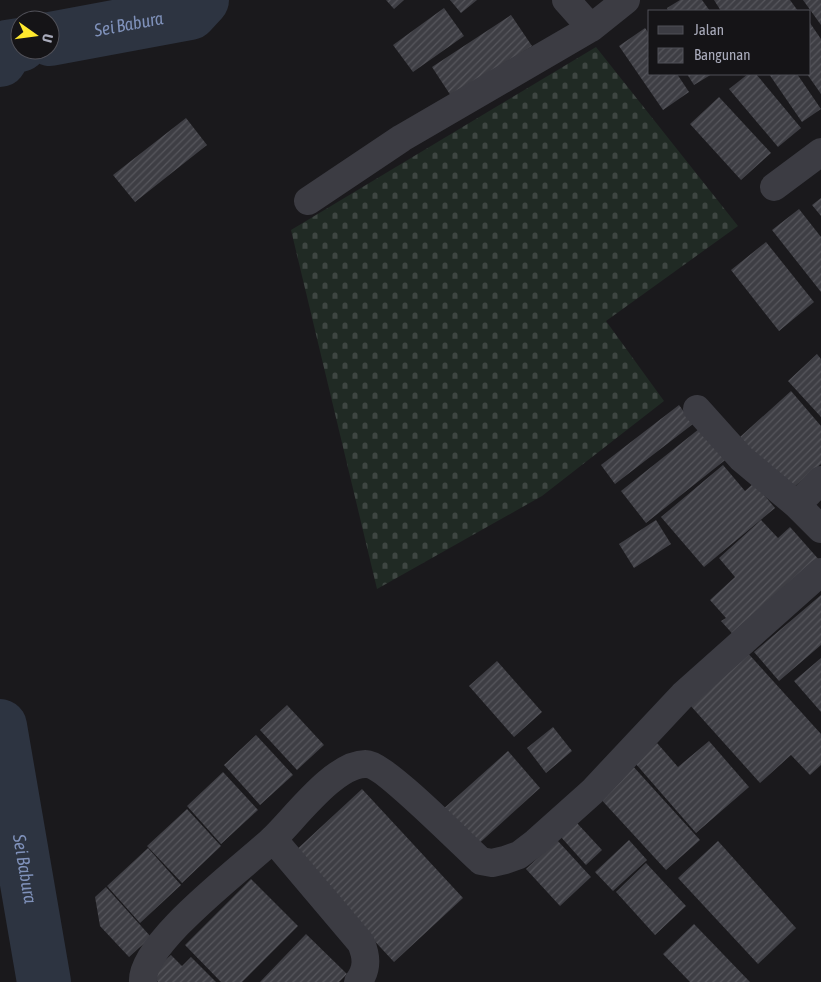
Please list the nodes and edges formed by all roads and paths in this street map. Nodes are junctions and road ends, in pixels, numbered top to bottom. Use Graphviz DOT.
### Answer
graph roads {
  1 [pos="566,0"];
  2 [pos="626,0"];
  3 [pos="592,28"];
  4 [pos="821,152"];
  5 [pos="774,187"];
  6 [pos="308,201"];
  7 [pos="698,409"];
  8 [pos="821,480"];
  9 [pos="797,505"];
  10 [pos="821,529"];
  11 [pos="821,572"];
  12 [pos="272,839"];
  13 [pos="143,982"];
  14 [pos="358,982"];
  1 -- 3 [label="street"];
  2 -- 3 [label="street"];
  3 -- 6 [label="street"];
  4 -- 5 [label="street"];
  7 -- 9 [label="street"];
  8 -- 9 [label="street"];
  9 -- 10 [label="street"];
  11 -- 12 [label="street"];
  12 -- 13 [label="street"];
  12 -- 14 [label="street"];
}
